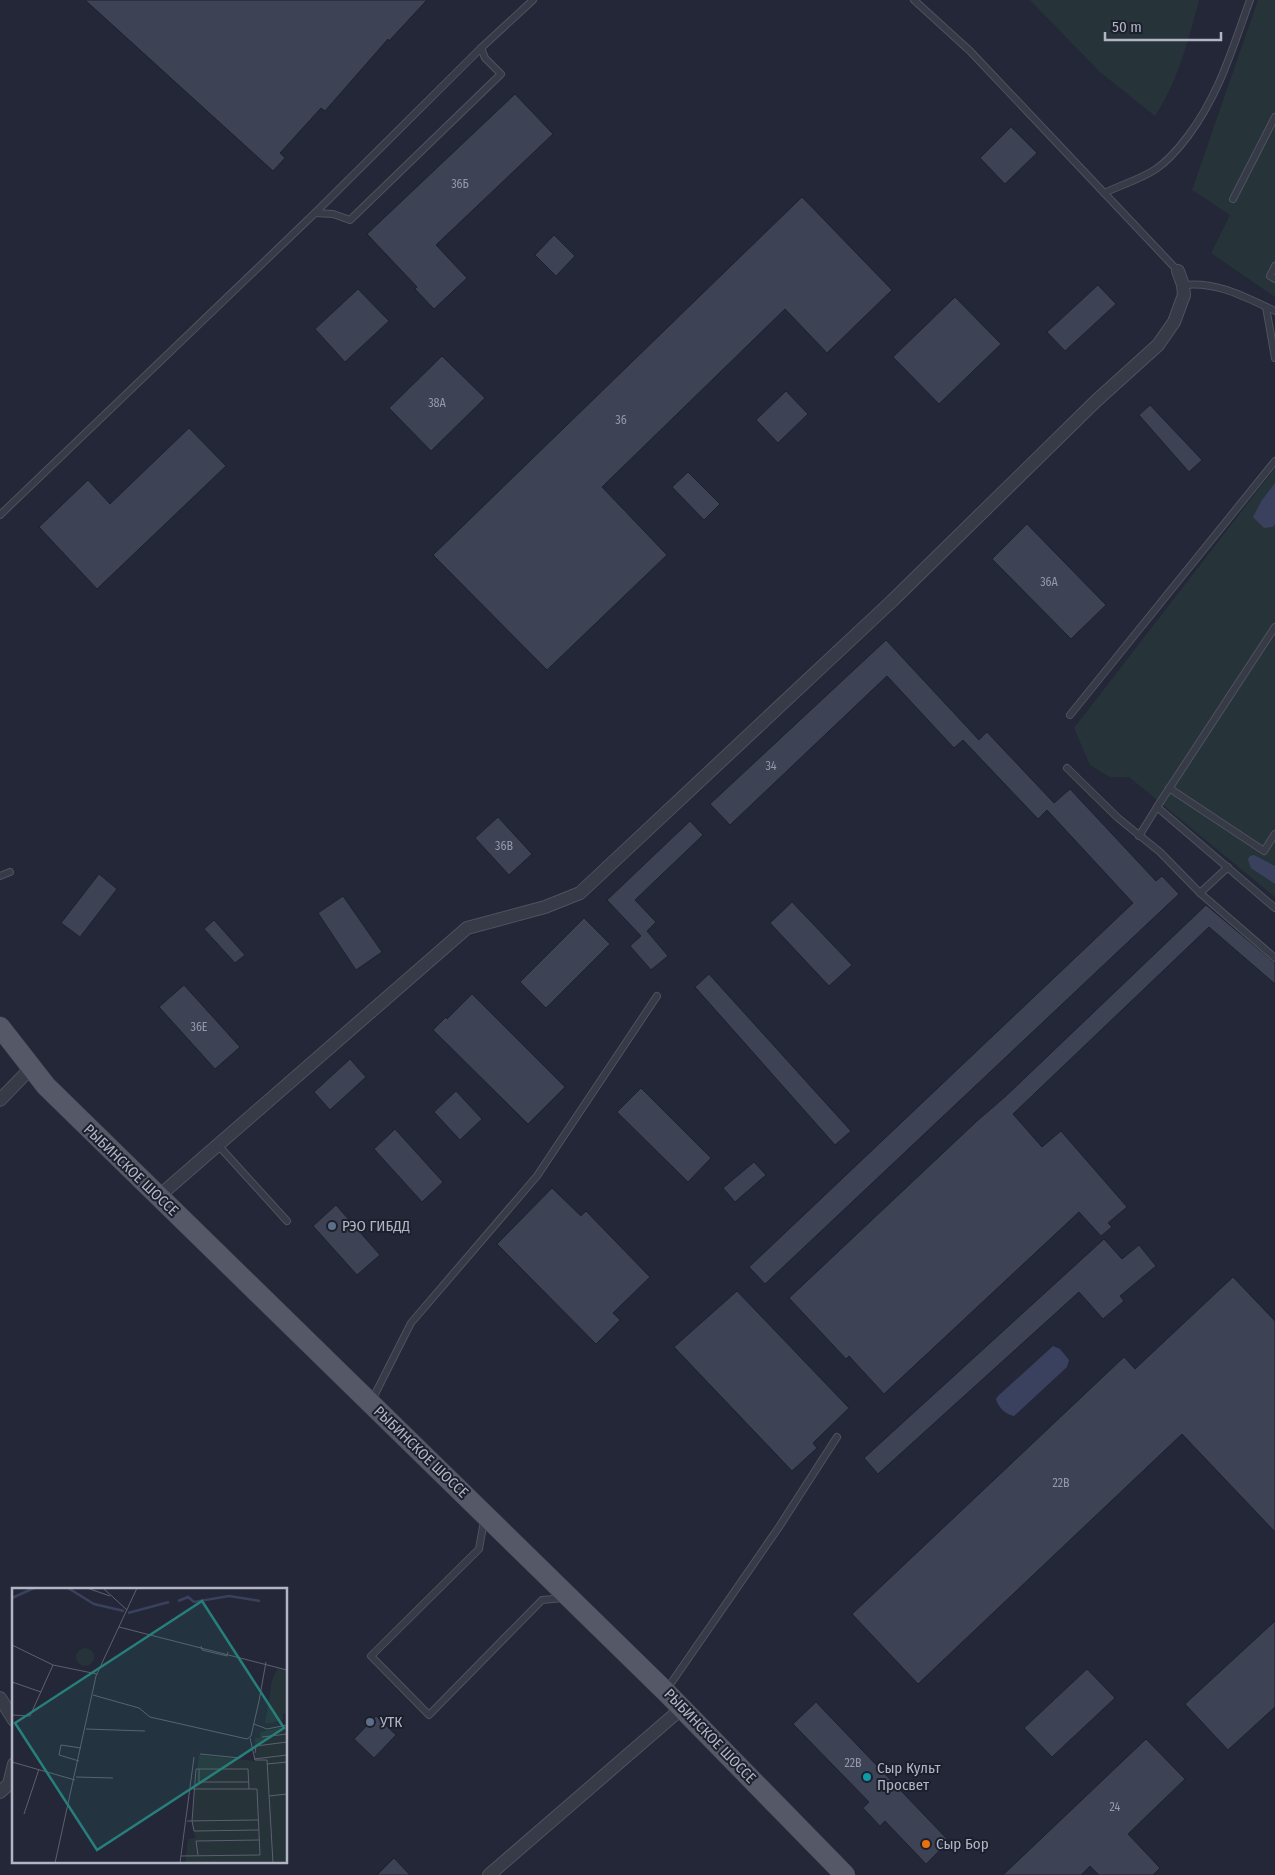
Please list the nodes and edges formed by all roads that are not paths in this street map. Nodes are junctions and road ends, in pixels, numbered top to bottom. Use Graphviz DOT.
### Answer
graph roads {
  1 [pos="533,0"];
  2 [pos="914,0"];
  3 [pos="1250,0"];
  4 [pos="481,48"];
  5 [pos="1275,117"];
  6 [pos="1104,193"];
  7 [pos="1233,199"];
  8 [pos="316,213"];
  9 [pos="1275,266"];
  10 [pos="1178,271"];
  11 [pos="1275,280"];
  12 [pos="1183,285"];
  13 [pos="1266,307"];
  14 [pos="1275,311"];
  15 [pos="1275,358"];
  16 [pos="1275,461"];
  17 [pos="0,515"];
  18 [pos="1275,627"];
  19 [pos="1070,715"];
  20 [pos="1067,768"];
  21 [pos="1169,788"];
  22 [pos="1157,807"];
  23 [pos="1275,834"];
  24 [pos="1139,836"];
  25 [pos="1228,867"];
  26 [pos="10,872"];
  27 [pos="0,876"];
  28 [pos="1200,893"];
  29 [pos="1275,908"];
  30 [pos="1275,958"];
  31 [pos="657,996"];
  32 [pos="0,1027"];
  33 [pos="31,1068"];
  34 [pos="0,1100"];
  35 [pos="218,1145"];
  36 [pos="158,1197"];
  37 [pos="287,1221"];
  38 [pos="370,1403"];
  39 [pos="836,1437"];
  40 [pos="486,1515"];
  41 [pos="569,1597"];
  42 [pos="666,1692"];
  43 [pos="0,1698"];
  44 [pos="681,1709"];
  45 [pos="12,1717"];
  46 [pos="12,1772"];
  47 [pos="0,1792"];
  48 [pos="490,1875"];
  49 [pos="845,1875"];
  1 -- 4 [label="lane"];
  2 -- 6 [label="lane"];
  3 -- 6 [label="lane"];
  4 -- 8 [label="lane"];
  4 -- 8 [label="lane"];
  5 -- 7 [label="lane"];
  6 -- 10 [label="lane"];
  8 -- 17 [label="lane"];
  9 -- 11 [label="lane"];
  10 -- 12 [label="street"];
  12 -- 13 [label="lane"];
  12 -- 35 [label="street"];
  13 -- 14 [label="lane"];
  13 -- 15 [label="lane"];
  16 -- 19 [label="lane"];
  18 -- 21 [label="lane"];
  20 -- 24 [label="lane"];
  21 -- 22 [label="lane"];
  21 -- 23 [label="lane"];
  22 -- 24 [label="lane"];
  22 -- 25 [label="lane"];
  24 -- 28 [label="lane"];
  25 -- 28 [label="lane"];
  25 -- 29 [label="lane"];
  26 -- 27 [label="lane"];
  28 -- 30 [label="lane"];
  31 -- 38 [label="lane"];
  32 -- 33 [label="main road, РЫБИНСКОЕ ШОССЕ"];
  33 -- 34 [label="street"];
  33 -- 36 [label="main road, РЫБИНСКОЕ ШОССЕ"];
  35 -- 36 [label="street"];
  35 -- 37 [label="lane"];
  36 -- 38 [label="main road, РЫБИНСКОЕ ШОССЕ"];
  38 -- 40 [label="main road, РЫБИНСКОЕ ШОССЕ"];
  39 -- 42 [label="lane"];
  40 -- 41 [label="main road, РЫБИНСКОЕ ШОССЕ"];
  40 -- 41 [label="lane"];
  41 -- 42 [label="main road, РЫБИНСКОЕ ШОССЕ"];
  42 -- 44 [label="main road, РЫБИНСКОЕ ШОССЕ"];
  43 -- 45 [label="street"];
  44 -- 48 [label="street"];
  44 -- 49 [label="main road, РЫБИНСКОЕ ШОССЕ"];
  46 -- 47 [label="street"];
}
